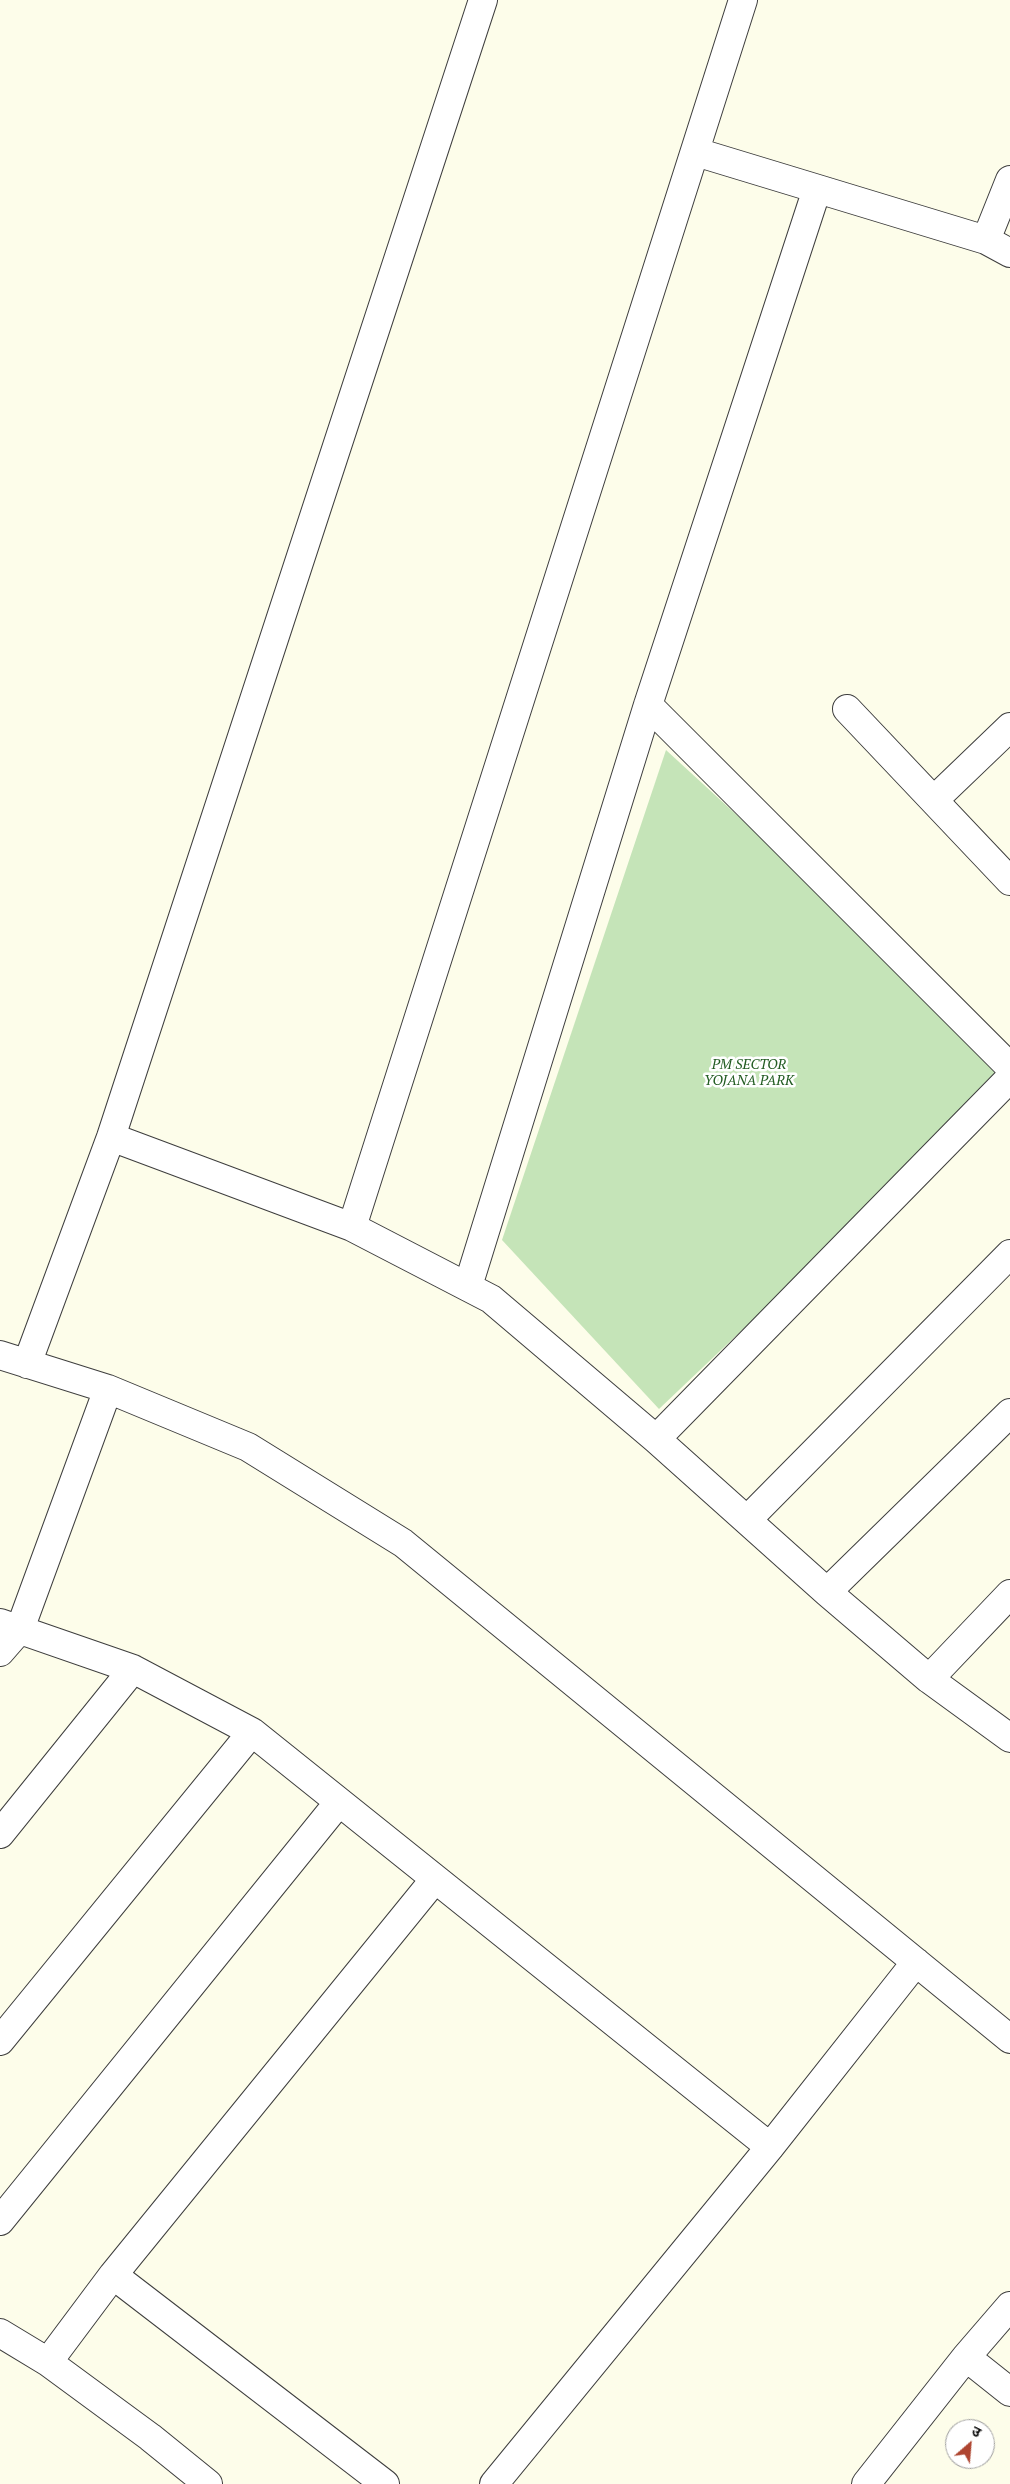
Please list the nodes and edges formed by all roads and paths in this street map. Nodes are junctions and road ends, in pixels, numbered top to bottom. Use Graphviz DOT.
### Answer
graph roads {
  1 [pos="484,0"];
  2 [pos="743,0"];
  3 [pos="696,152"];
  4 [pos="1010,180"];
  5 [pos="817,189"];
  6 [pos="986,240"];
  7 [pos="1010,253"];
  8 [pos="648,705"];
  9 [pos="847,709"];
  10 [pos="1010,727"];
  11 [pos="934,800"];
  12 [pos="1010,881"];
  13 [pos="1010,1068"];
  14 [pos="1010,1078"];
  15 [pos="111,1137"];
  16 [pos="352,1226"];
  17 [pos="1010,1254"];
  18 [pos="468,1286"];
  19 [pos="0,1355"];
  20 [pos="27,1364"];
  21 [pos="108,1388"];
  22 [pos="1010,1413"];
  23 [pos="656,1439"];
  24 [pos="747,1520"];
  25 [pos="826,1592"];
  26 [pos="1010,1594"];
  27 [pos="10,1626"];
  28 [pos="0,1652"];
  29 [pos="133,1669"];
  30 [pos="928,1679"];
  31 [pos="252,1732"];
  32 [pos="1010,1738"];
  33 [pos="339,1802"];
  34 [pos="0,1834"];
  35 [pos="436,1879"];
  36 [pos="916,1962"];
  37 [pos="1010,2039"];
  38 [pos="0,2041"];
  39 [pos="770,2147"];
  40 [pos="0,2221"];
  41 [pos="113,2275"];
  42 [pos="1010,2306"];
  43 [pos="0,2333"];
  44 [pos="966,2357"];
  45 [pos="48,2362"];
  46 [pos="1010,2392"];
  47 [pos="208,2484"];
  48 [pos="385,2484"];
  49 [pos="494,2484"];
  50 [pos="866,2484"];
  1 -- 15 [label="street"];
  2 -- 3 [label="street"];
  3 -- 5 [label="street"];
  3 -- 16 [label="street"];
  4 -- 6 [label="street"];
  5 -- 6 [label="street"];
  5 -- 8 [label="street"];
  6 -- 7 [label="street"];
  8 -- 13 [label="street"];
  8 -- 18 [label="street"];
  9 -- 11 [label="street"];
  10 -- 11 [label="street"];
  11 -- 12 [label="street"];
  14 -- 23 [label="street"];
  15 -- 16 [label="street"];
  15 -- 20 [label="street"];
  16 -- 18 [label="street"];
  17 -- 24 [label="street"];
  18 -- 23 [label="street"];
  19 -- 20 [label="street"];
  20 -- 21 [label="street"];
  21 -- 27 [label="street"];
  21 -- 36 [label="street"];
  22 -- 25 [label="street"];
  23 -- 24 [label="street"];
  24 -- 25 [label="street"];
  25 -- 30 [label="street"];
  26 -- 30 [label="street"];
  27 -- 28 [label="street"];
  27 -- 29 [label="street"];
  29 -- 31 [label="street"];
  29 -- 34 [label="street"];
  30 -- 32 [label="street"];
  31 -- 33 [label="street"];
  31 -- 38 [label="street"];
  33 -- 35 [label="street"];
  33 -- 40 [label="street"];
  35 -- 39 [label="street"];
  35 -- 41 [label="street"];
  36 -- 37 [label="street"];
  36 -- 39 [label="street"];
  39 -- 49 [label="street"];
  41 -- 45 [label="street"];
  41 -- 48 [label="street"];
  42 -- 44 [label="street"];
  43 -- 45 [label="street"];
  44 -- 46 [label="street"];
  44 -- 50 [label="street"];
  45 -- 47 [label="street"];
}
